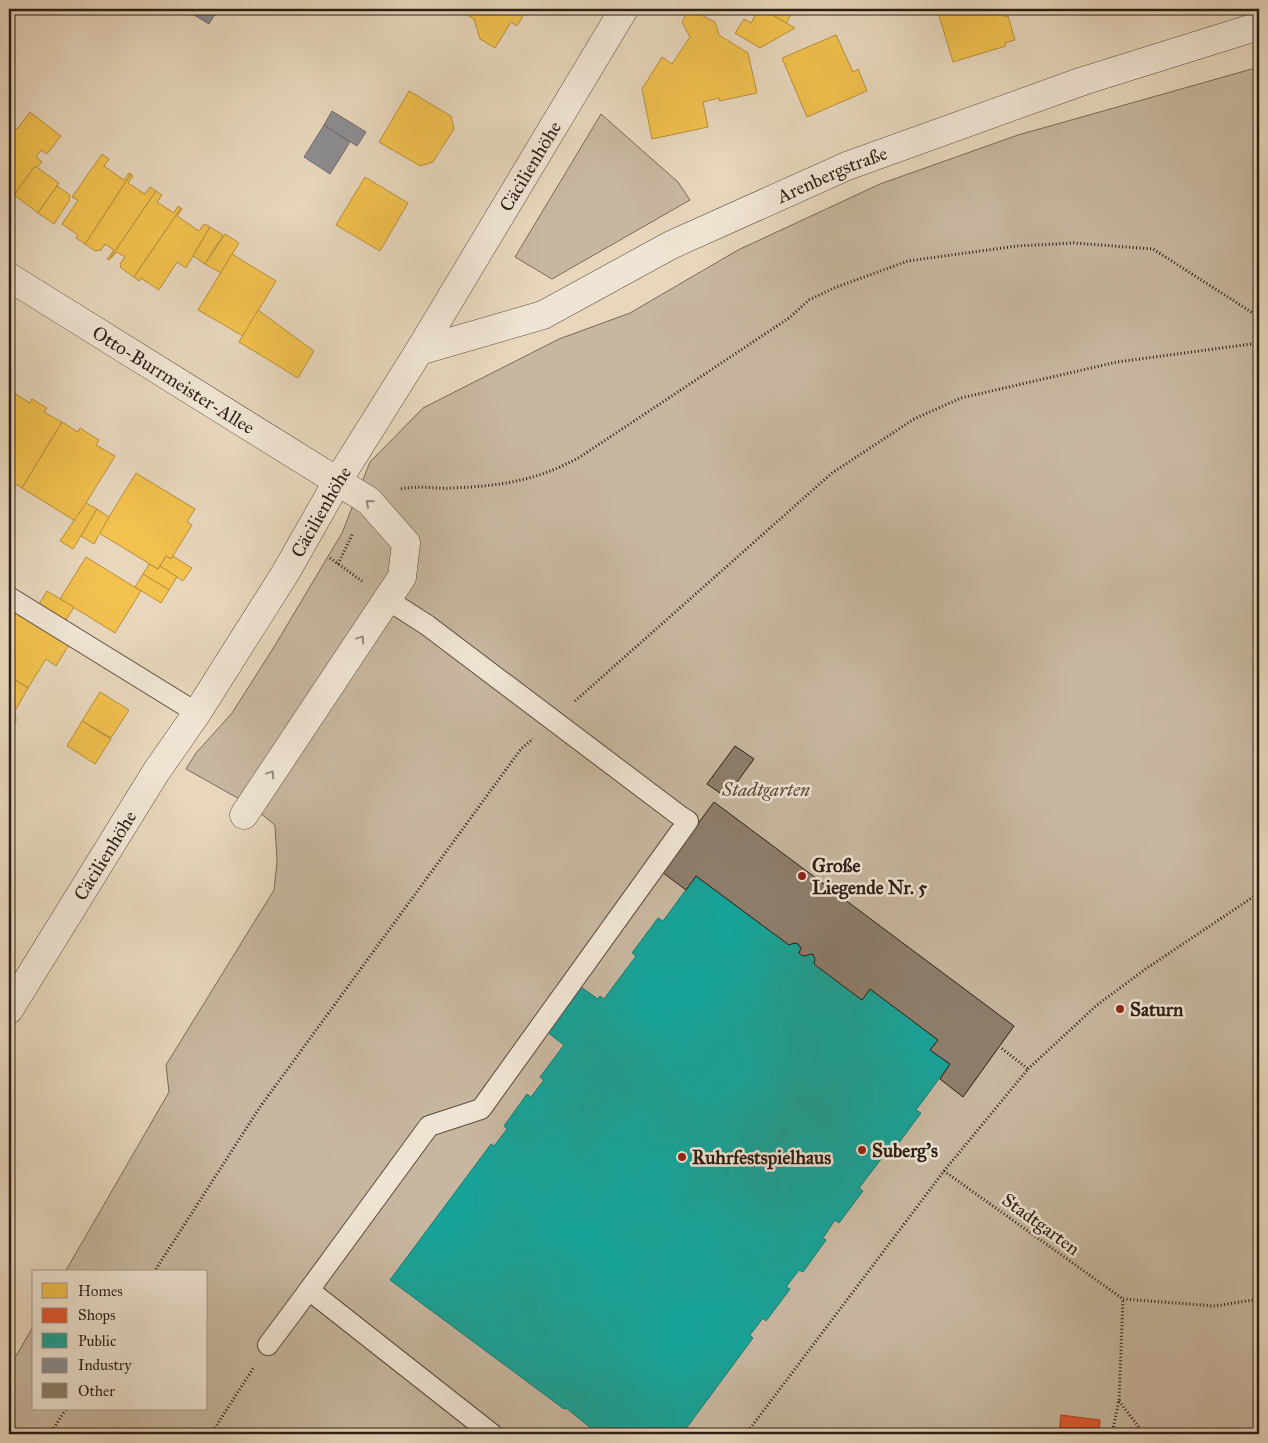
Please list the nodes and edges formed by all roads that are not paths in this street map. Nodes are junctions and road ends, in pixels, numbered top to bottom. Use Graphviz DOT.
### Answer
graph roads {
  1 [pos="624,9"];
  2 [pos="1259,26"];
  3 [pos="9,277"];
  4 [pos="419,351"];
  5 [pos="337,482"];
  6 [pos="9,596"];
  7 [pos="388,600"];
  8 [pos="197,714"];
  9 [pos="244,815"];
  10 [pos="12,998"];
  11 [pos="309,1290"];
  12 [pos="268,1345"];
  13 [pos="492,1434"];
  1 -- 4 [label="street, Cäcilienhöhe"];
  2 -- 4 [label="street, Arenbergstraße"];
  3 -- 5 [label="street, Otto-Burrmeister-Allee"];
  4 -- 5 [label="street, Cäcilienhöhe"];
  7 -- 5 [label="street, Otto-Burrmeister-Allee, one-way"];
  5 -- 8 [label="street, Cäcilienhöhe"];
  6 -- 8 [label="lane"];
  9 -- 7 [label="street, Otto-Burrmeister-Allee, one-way"];
  7 -- 11 [label="lane, bridge"];
  8 -- 10 [label="street, Cäcilienhöhe"];
  11 -- 12 [label="lane"];
  11 -- 13 [label="lane"];
}
